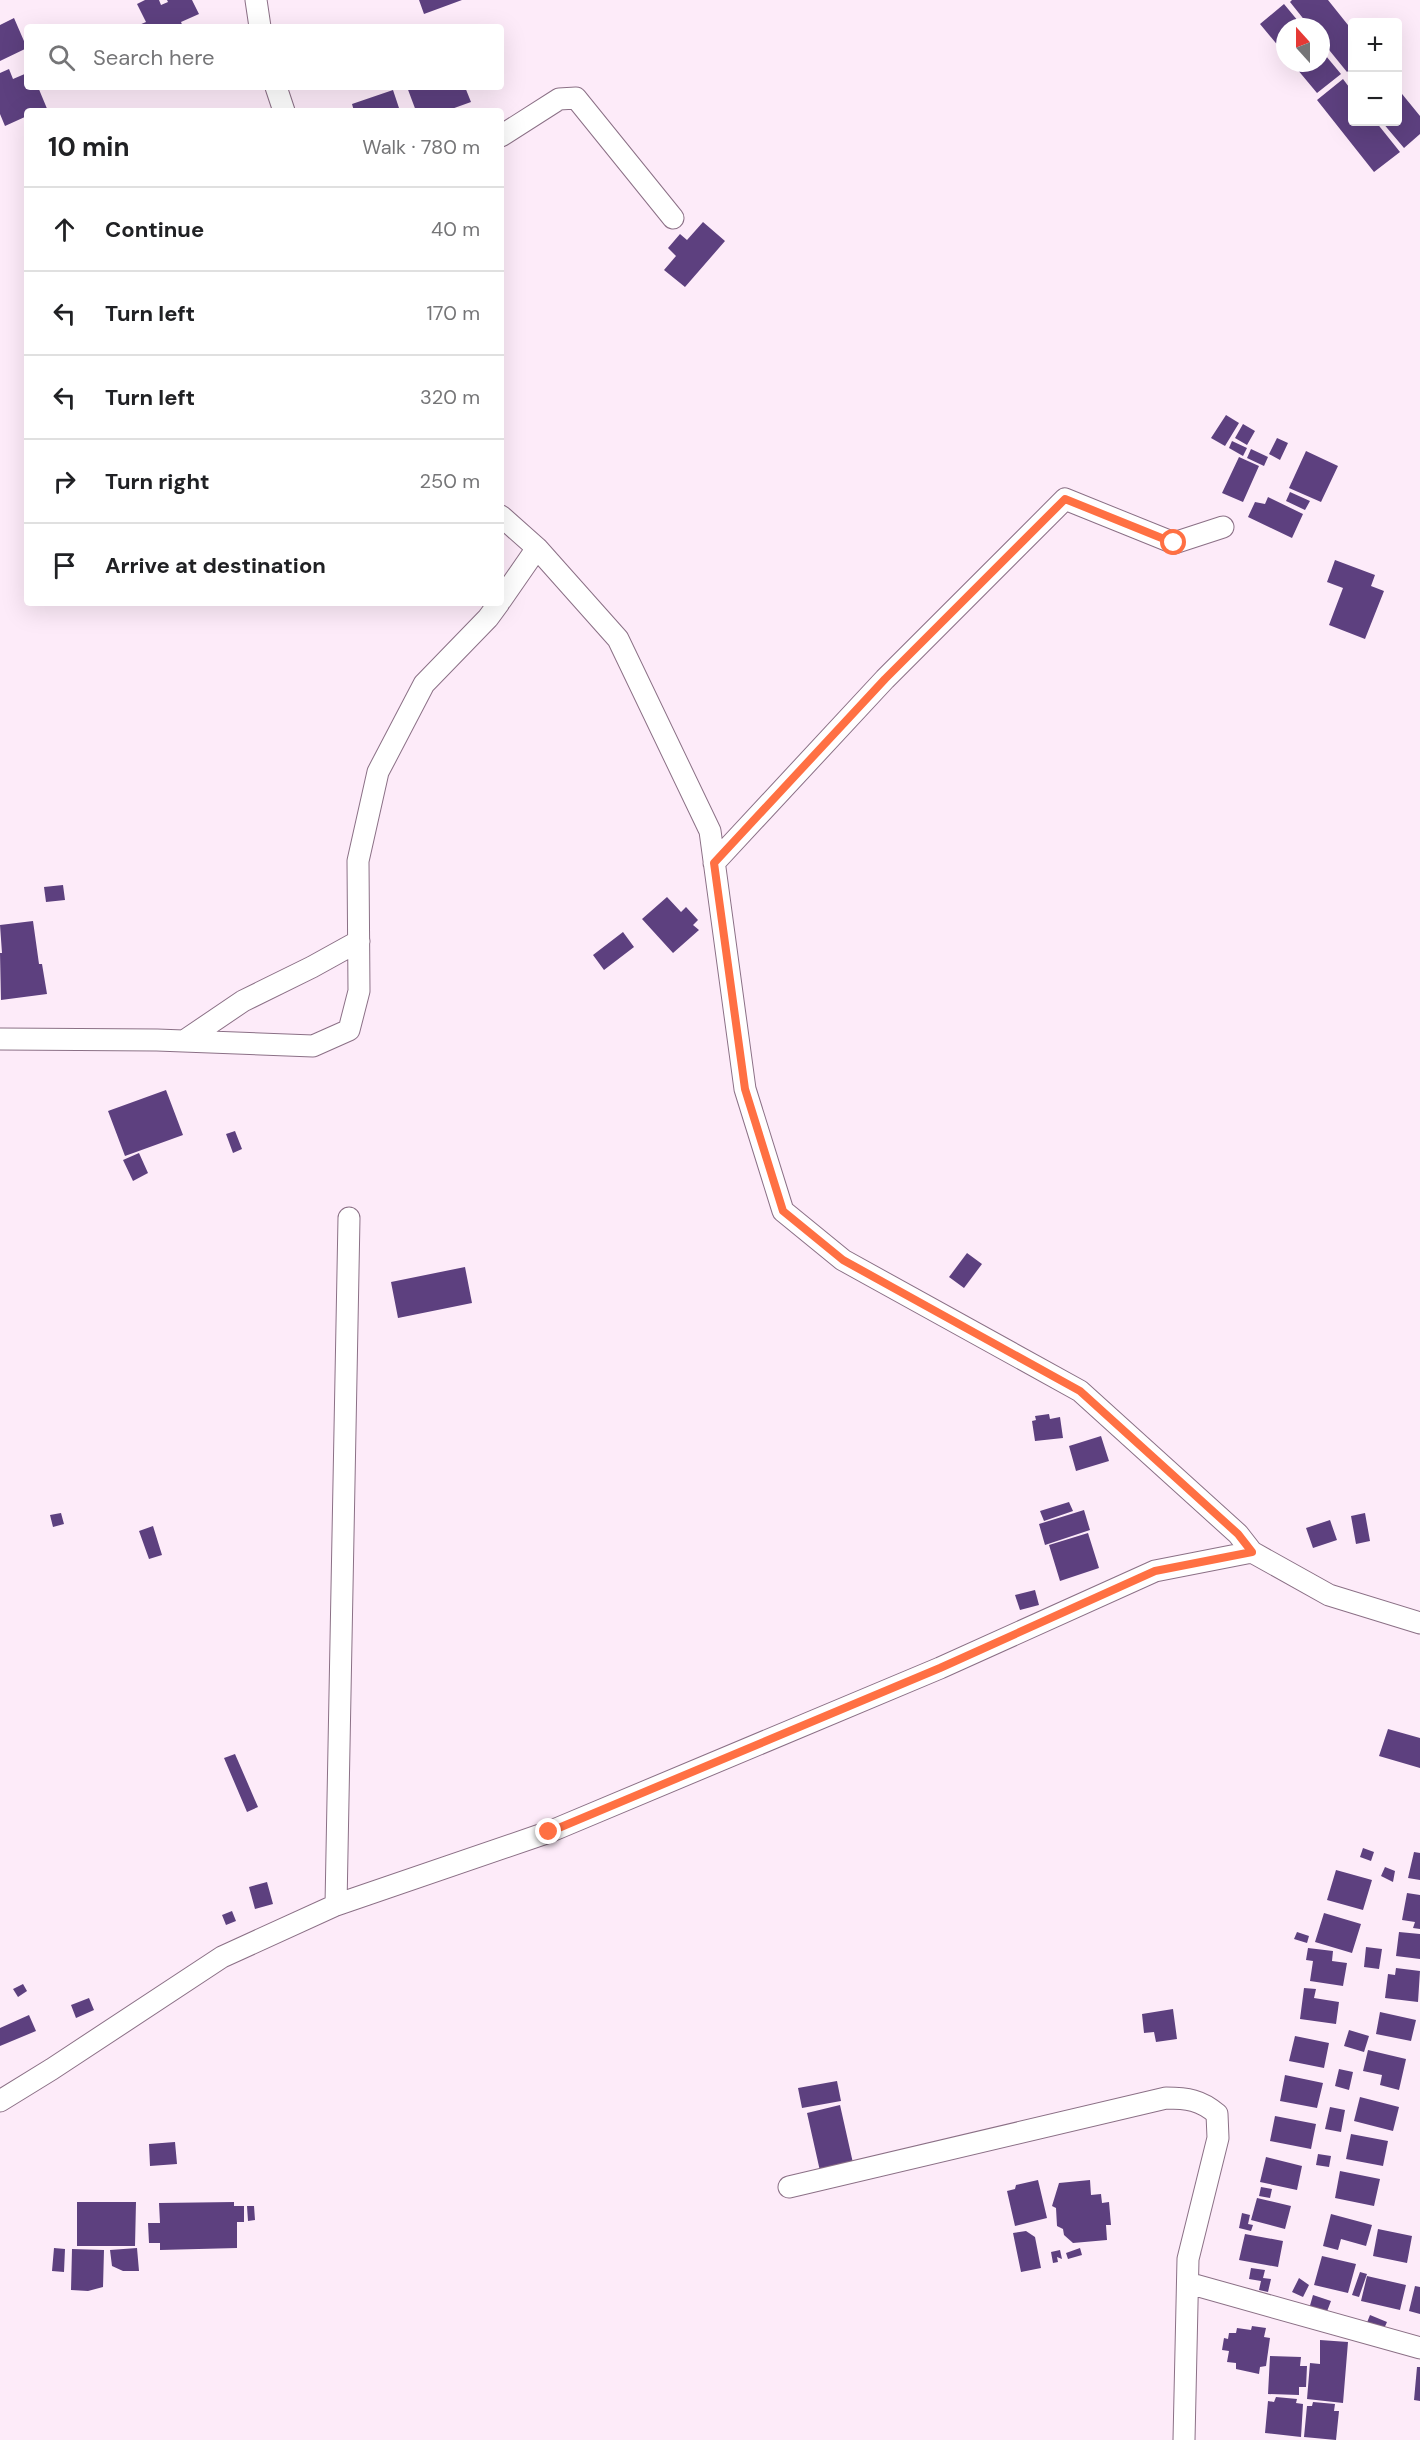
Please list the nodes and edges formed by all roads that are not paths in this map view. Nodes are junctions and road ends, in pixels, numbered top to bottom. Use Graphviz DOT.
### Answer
graph roads {
  1 [pos="256,0"];
  2 [pos="260,24"];
  3 [pos="277,90"];
  4 [pos="283,108"];
  5 [pos="504,134"];
  6 [pos="673,218"];
  7 [pos="504,519"];
  8 [pos="1223,527"];
  9 [pos="537,548"];
  10 [pos="504,595"];
  11 [pos="496,606"];
  12 [pos="714,863"];
  13 [pos="359,941"];
  14 [pos="0,1039"];
  15 [pos="184,1041"];
  16 [pos="349,1218"];
  17 [pos="1252,1552"];
  18 [pos="1420,1623"];
  19 [pos="336,1905"];
  20 [pos="0,2101"];
  21 [pos="789,2187"];
  22 [pos="1188,2283"];
  23 [pos="1420,2348"];
  24 [pos="1184,2440"];
  1 -- 2 [label="street"];
  3 -- 4 [label="street"];
  5 -- 6 [label="street"];
  7 -- 9 [label="street"];
  8 -- 12 [label="street"];
  9 -- 10 [label="street"];
  9 -- 12 [label="street"];
  11 -- 13 [label="street"];
  12 -- 17 [label="street"];
  13 -- 15 [label="street"];
  13 -- 15 [label="street"];
  14 -- 15 [label="street"];
  16 -- 19 [label="street"];
  17 -- 18 [label="street"];
  17 -- 19 [label="street"];
  19 -- 20 [label="street"];
  21 -- 22 [label="street"];
  22 -- 23 [label="street"];
  22 -- 24 [label="street"];
}
